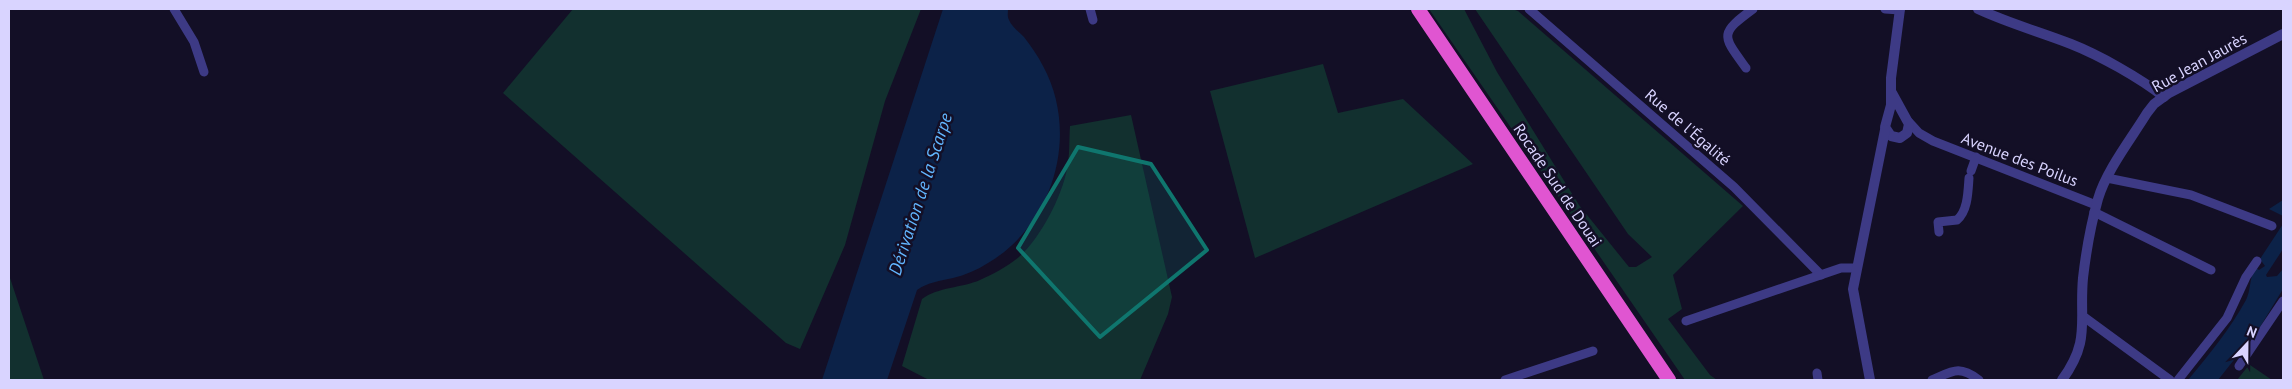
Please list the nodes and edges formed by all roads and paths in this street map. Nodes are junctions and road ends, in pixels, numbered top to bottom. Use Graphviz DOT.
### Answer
graph roads {
  1 [pos="174,9"];
  2 [pos="1090,9"];
  3 [pos="1410,9"];
  4 [pos="1418,9"];
  5 [pos="1529,9"];
  6 [pos="1753,9"];
  7 [pos="1885,9"];
  8 [pos="1978,9"];
  9 [pos="1900,10"];
  10 [pos="1093,20"];
  11 [pos="2283,34"];
  12 [pos="1746,68"];
  13 [pos="204,72"];
  14 [pos="1892,93"];
  15 [pos="2164,97"];
  16 [pos="1888,117"];
  17 [pos="1907,119"];
  18 [pos="1885,130"];
  19 [pos="1901,137"];
  20 [pos="1933,140"];
  21 [pos="1976,158"];
  22 [pos="1878,168"];
  23 [pos="2107,178"];
  24 [pos="2095,209"];
  25 [pos="2272,226"];
  26 [pos="1939,232"];
  27 [pos="2257,261"];
  28 [pos="1856,268"];
  29 [pos="2211,270"];
  30 [pos="1822,275"];
  31 [pos="2283,301"];
  32 [pos="2084,317"];
  33 [pos="1686,321"];
  34 [pos="1593,351"];
  35 [pos="2239,366"];
  36 [pos="1505,380"];
  37 [pos="1660,380"];
  38 [pos="1668,380"];
  39 [pos="1870,380"];
  40 [pos="1932,380"];
  41 [pos="1979,380"];
  42 [pos="2062,380"];
  43 [pos="2170,380"];
  44 [pos="2178,380"];
  1 -- 13 [label="street"];
  2 -- 10 [label="street"];
  3 -- 37 [label="highway, Rocade Sud de Douai"];
  4 -- 38 [label="highway, Rocade Sud de Douai"];
  5 -- 30 [label="street, Rue de l'Égalité"];
  6 -- 12 [label="street"];
  7 -- 9 [label="street"];
  8 -- 15 [label="street"];
  9 -- 14 [label="street"];
  11 -- 15 [label="street, Rue Jean Jaurès"];
  14 -- 16 [label="street"];
  14 -- 17 [label="street"];
  15 -- 23 [label="street, Rue Jean Jaurès"];
  16 -- 17 [label="street"];
  16 -- 18 [label="street"];
  17 -- 19 [label="street"];
  17 -- 20 [label="street, Avenue des Poilus"];
  18 -- 19 [label="street"];
  18 -- 22 [label="street"];
  19 -- 20 [label="street, Avenue des Poilus"];
  19 -- 22 [label="street"];
  20 -- 21 [label="street, Avenue des Poilus"];
  21 -- 24 [label="street, Avenue des Poilus"];
  21 -- 26 [label="street"];
  22 -- 28 [label="street"];
  23 -- 24 [label="street, Rue Jean Jaurès"];
  23 -- 25 [label="street"];
  24 -- 29 [label="street, Avenue des Poilus"];
  24 -- 32 [label="street, Rue Jean Jaurès"];
  27 -- 44 [label="street"];
  28 -- 30 [label="street"];
  28 -- 39 [label="street"];
  30 -- 33 [label="street"];
  31 -- 35 [label="street"];
  32 -- 42 [label="street, Rue Jean Jaurès"];
  32 -- 43 [label="street"];
  34 -- 36 [label="street"];
  40 -- 41 [label="street"];
}
